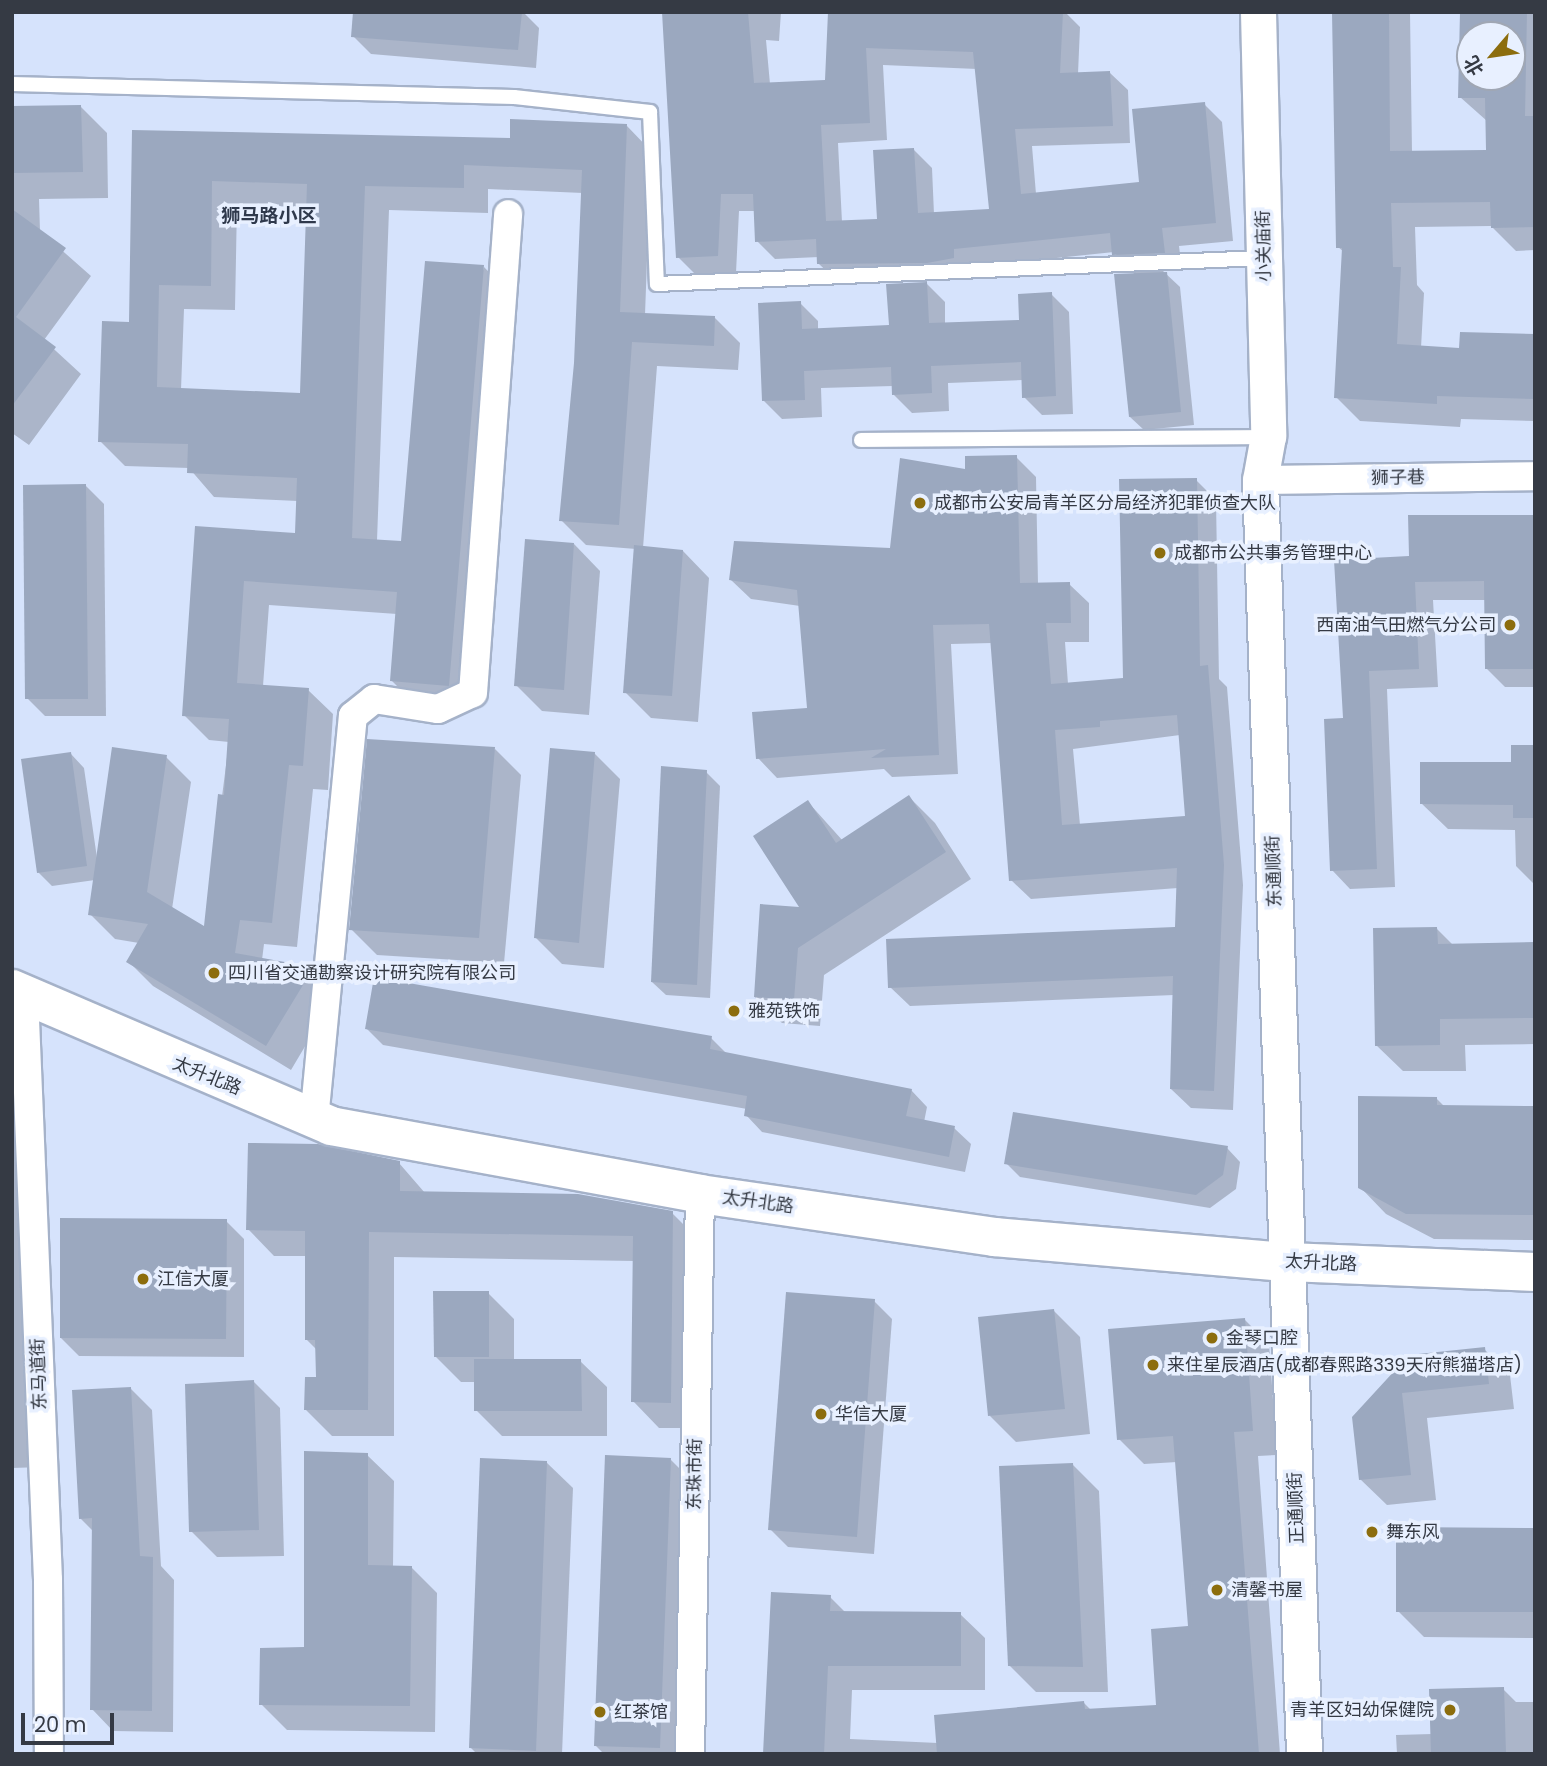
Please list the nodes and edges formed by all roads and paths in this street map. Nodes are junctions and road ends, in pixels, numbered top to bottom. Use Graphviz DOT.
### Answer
graph roads {
  1 [pos="1258,12"];
  2 [pos="12,84"];
  3 [pos="508,214"];
  4 [pos="1264,258"];
  5 [pos="1268,436"];
  6 [pos="861,440"];
  7 [pos="1535,476"];
  8 [pos="1260,480"];
  9 [pos="18,992"];
  10 [pos="314,1120"];
  11 [pos="700,1194"];
  12 [pos="1288,1262"];
  13 [pos="1535,1272"];
  14 [pos="49,1754"];
  15 [pos="690,1754"];
  16 [pos="1304,1754"];
  1 -- 4 [label="street, 小关庙街"];
  2 -- 4 [label="lane"];
  3 -- 10 [label="street"];
  4 -- 5 [label="street, 小关庙街"];
  5 -- 6 [label="lane"];
  5 -- 8 [label="street, 小关庙街"];
  7 -- 8 [label="street, 狮子巷"];
  8 -- 12 [label="street, 东通顺街"];
  9 -- 10 [label="main road, 太升北路"];
  9 -- 14 [label="street, 东马道街"];
  10 -- 11 [label="main road, 太升北路"];
  11 -- 12 [label="main road, 太升北路"];
  11 -- 15 [label="street, 东珠市街"];
  12 -- 13 [label="main road, 太升北路"];
  12 -- 16 [label="street, 正通顺街"];
}
